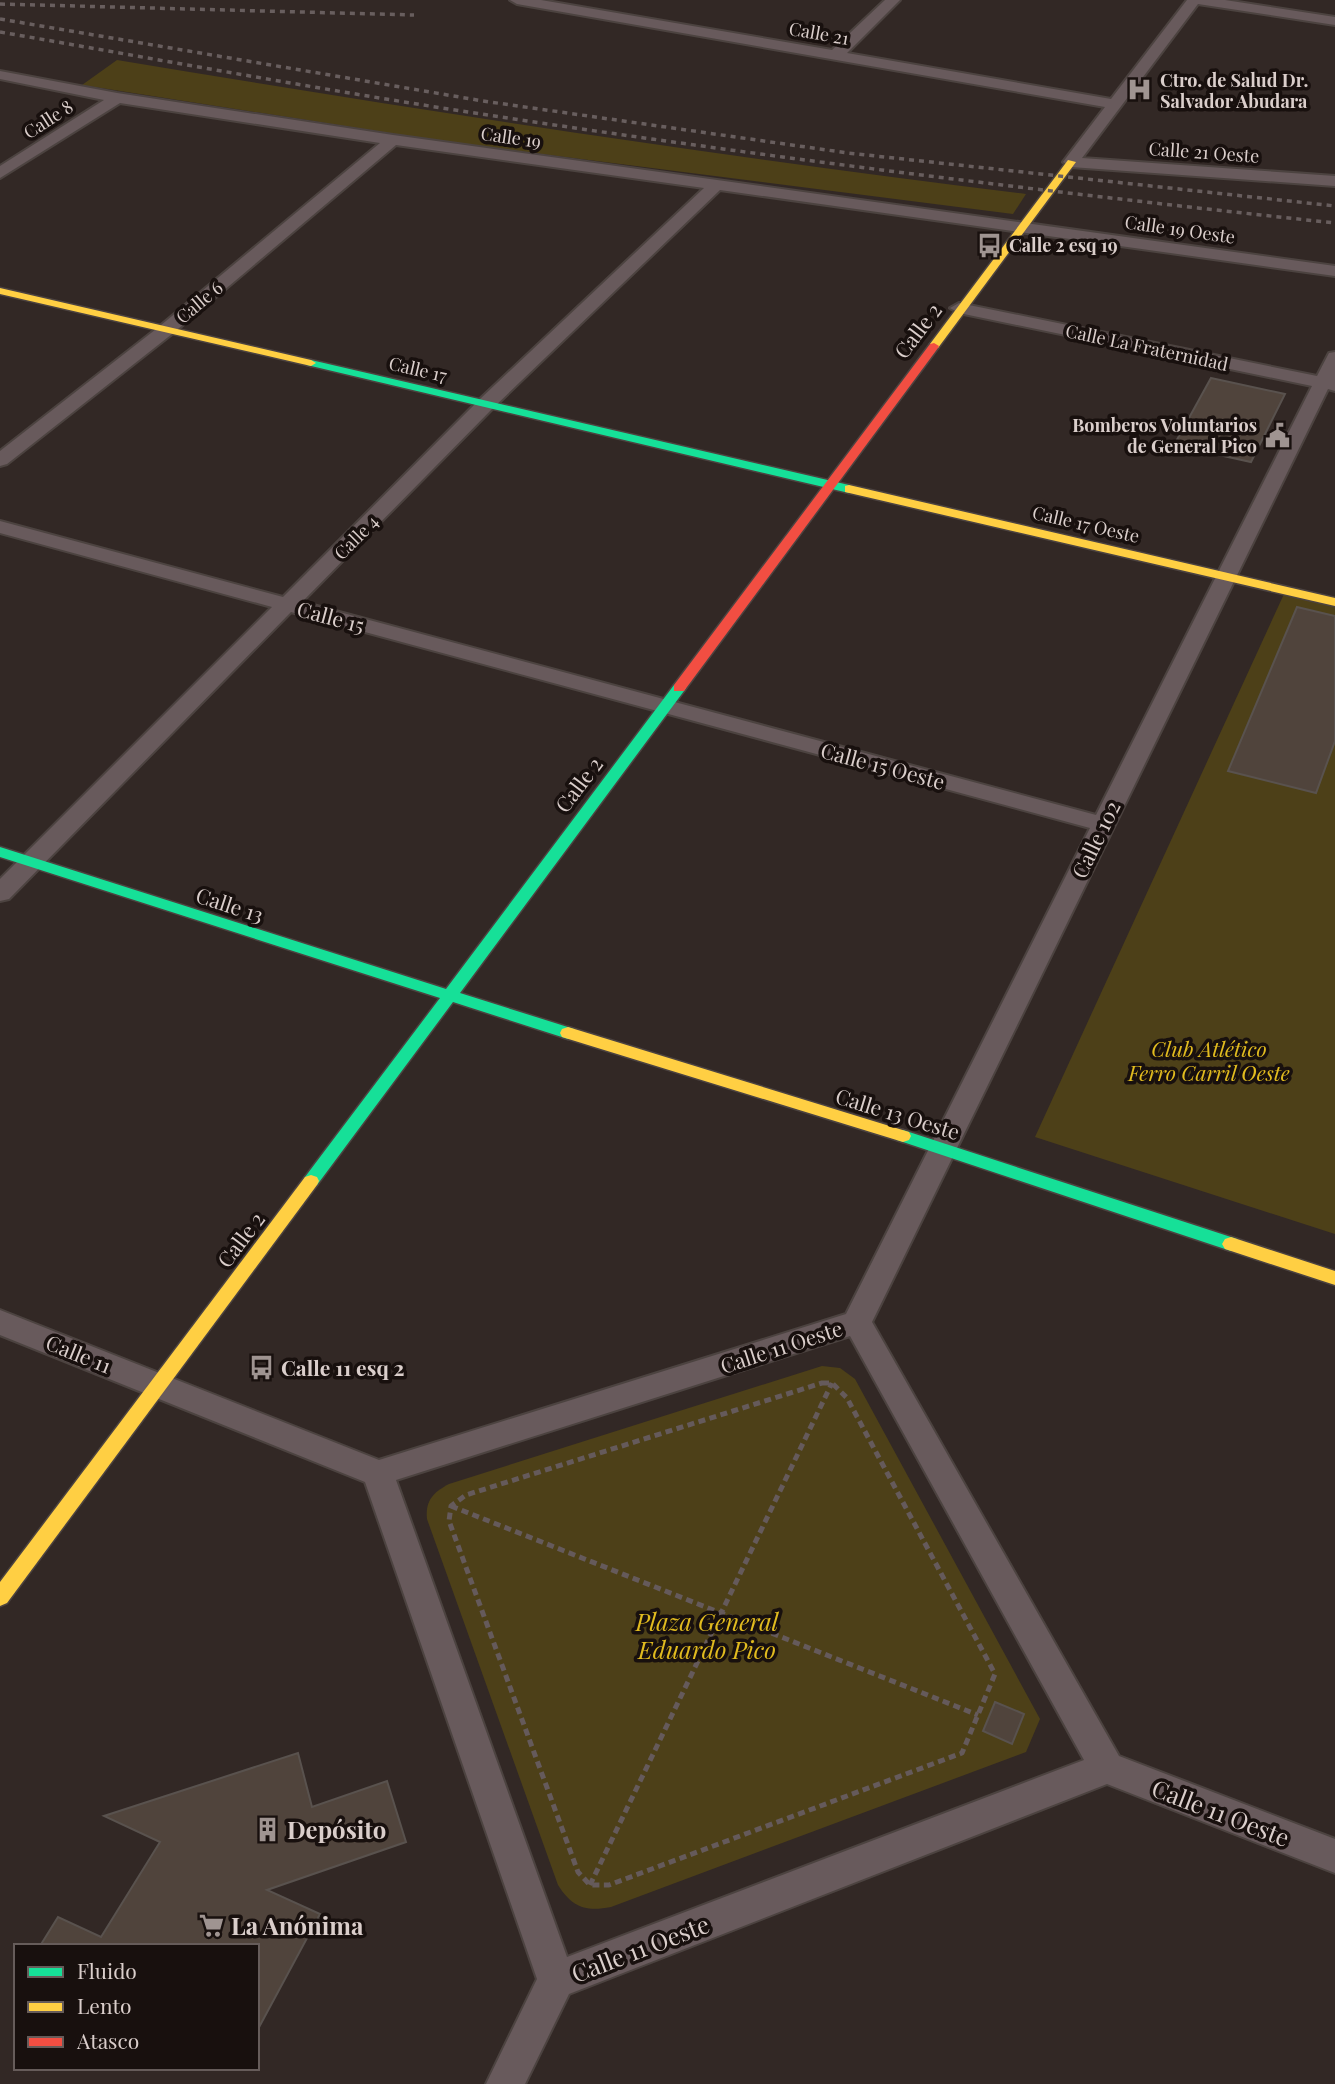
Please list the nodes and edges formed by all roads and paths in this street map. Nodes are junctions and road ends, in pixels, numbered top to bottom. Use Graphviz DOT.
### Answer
graph roads {
  1 [pos="517,0"];
  2 [pos="893,0"];
  3 [pos="1196,0"];
  4 [pos="569,4"];
  5 [pos="1335,21"];
  6 [pos="835,55"];
  7 [pos="0,75"];
  8 [pos="117,98"];
  9 [pos="1115,104"];
  10 [pos="393,140"];
  11 [pos="1071,162"];
  12 [pos="0,173"];
  13 [pos="1335,181"];
  14 [pos="715,186"];
  15 [pos="1019,228"];
  16 [pos="1335,271"];
  17 [pos="0,291"];
  18 [pos="959,308"];
  19 [pos="166,330"];
  20 [pos="1335,357"];
  21 [pos="1329,384"];
  22 [pos="486,404"];
  23 [pos="0,460"];
  24 [pos="828,484"];
  25 [pos="0,527"];
  26 [pos="1226,577"];
  27 [pos="1335,602"];
  28 [pos="289,605"];
  29 [pos="663,706"];
  30 [pos="1102,824"];
  31 [pos="0,852"];
  32 [pos="32,862"];
  33 [pos="0,893"];
  34 [pos="446,996"];
  35 [pos="942,1148"];
  36 [pos="1335,1278"];
  37 [pos="0,1322"];
  38 [pos="857,1322"];
  39 [pos="832,1383"];
  40 [pos="158,1385"];
  41 [pos="378,1474"];
  42 [pos="452,1506"];
  43 [pos="0,1597"];
  44 [pos="721,1613"];
  45 [pos="978,1715"];
  46 [pos="1107,1768"];
  47 [pos="1335,1856"];
  48 [pos="590,1885"];
  49 [pos="556,1980"];
  50 [pos="505,2084"];
  1 -- 4 [label="street, Calle 21"];
  2 -- 6 [label="street"];
  3 -- 5 [label="street"];
  3 -- 9 [label="street, Calle 2"];
  4 -- 6 [label="street, Calle 21"];
  6 -- 9 [label="street, Calle 21"];
  7 -- 8 [label="street, Calle 19"];
  8 -- 10 [label="street, Calle 19"];
  8 -- 12 [label="street, Calle 8"];
  9 -- 11 [label="street, Calle 2"];
  10 -- 14 [label="street, Calle 19"];
  10 -- 19 [label="street, Calle 6"];
  11 -- 13 [label="street, Calle 21 Oeste"];
  11 -- 15 [label="street, Calle 2"];
  14 -- 15 [label="street, Calle 19"];
  14 -- 22 [label="street, Calle 4"];
  15 -- 16 [label="street, Calle 19 Oeste"];
  15 -- 18 [label="street, Calle 2"];
  17 -- 19 [label="street, Calle 17"];
  18 -- 21 [label="street, Calle La Fraternidad"];
  18 -- 24 [label="street, Calle 2"];
  19 -- 22 [label="street, Calle 17"];
  19 -- 23 [label="street, Calle 6"];
  20 -- 21 [label="street, Calle 102"];
  21 -- 26 [label="street, Calle 102"];
  22 -- 24 [label="street, Calle 17"];
  22 -- 28 [label="street, Calle 4"];
  24 -- 26 [label="street, Calle 17 Oeste"];
  24 -- 29 [label="street, Calle 2"];
  25 -- 28 [label="street, Calle 15"];
  26 -- 27 [label="street, Calle 17 Oeste"];
  26 -- 30 [label="street, Calle 102"];
  28 -- 29 [label="street, Calle 15"];
  28 -- 32 [label="street, Calle 4"];
  29 -- 30 [label="street, Calle 15 Oeste"];
  29 -- 34 [label="street, Calle 2"];
  30 -- 35 [label="street, Calle 102"];
  31 -- 32 [label="street, Calle 13"];
  32 -- 33 [label="street, Calle 4"];
  32 -- 34 [label="street, Calle 13"];
  34 -- 35 [label="street, Calle 13 Oeste"];
  34 -- 40 [label="street, Calle 2"];
  35 -- 36 [label="street, Calle 13 Oeste"];
  35 -- 38 [label="street, Calle 102"];
  37 -- 40 [label="street, Calle 11"];
  38 -- 41 [label="street, Calle 11 Oeste"];
  38 -- 46 [label="street, Calle 11 Oeste"];
  39 -- 42 [label="path"];
  39 -- 44 [label="path"];
  39 -- 45 [label="path"];
  40 -- 41 [label="street"];
  40 -- 43 [label="street, Calle 2"];
  41 -- 49 [label="street, Calle 11 Oeste"];
  42 -- 44 [label="path"];
  42 -- 48 [label="path"];
  44 -- 45 [label="path"];
  44 -- 48 [label="path"];
  45 -- 48 [label="path"];
  46 -- 47 [label="street, Calle 11 Oeste"];
  46 -- 49 [label="street, Calle 11 Oeste"];
  49 -- 50 [label="street"];
}
